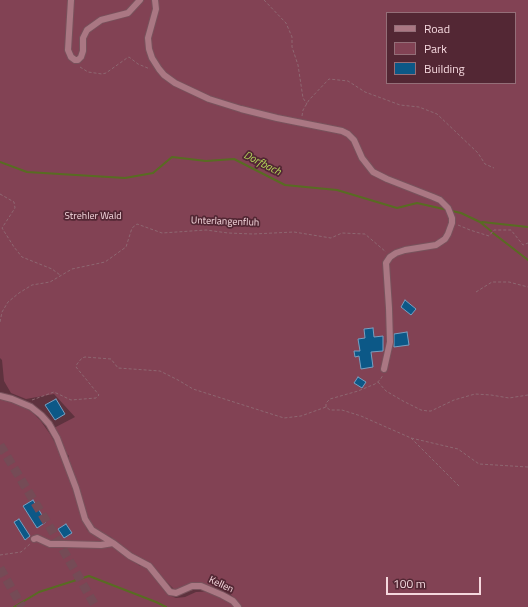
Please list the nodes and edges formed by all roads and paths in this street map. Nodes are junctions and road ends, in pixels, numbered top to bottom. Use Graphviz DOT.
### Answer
graph roads {
  1 [pos="71,0"];
  2 [pos="140,0"];
  3 [pos="155,0"];
  4 [pos="264,0"];
  5 [pos="78,60"];
  6 [pos="159,69"];
  7 [pos="307,104"];
  8 [pos="302,122"];
  9 [pos="494,168"];
  10 [pos="0,194"];
  11 [pos="452,222"];
  12 [pos="528,243"];
  13 [pos="390,257"];
  14 [pos="60,275"];
  15 [pos="528,287"];
  16 [pos="476,292"];
  17 [pos="0,322"];
  18 [pos="384,369"];
  19 [pos="378,382"];
  20 [pos="528,395"];
  21 [pos="0,396"];
  22 [pos="24,404"];
  23 [pos="326,407"];
  24 [pos="411,438"];
  25 [pos="528,467"];
  26 [pos="460,488"];
  27 [pos="34,539"];
  28 [pos="113,543"];
  29 [pos="0,555"];
  30 [pos="238,607"];
  1 -- 5 [label="street"];
  2 -- 5 [label="street"];
  3 -- 6 [label="street"];
  4 -- 7 [label="path"];
  5 -- 6 [label="path"];
  6 -- 8 [label="street"];
  7 -- 8 [label="path"];
  7 -- 9 [label="path"];
  8 -- 11 [label="street"];
  10 -- 14 [label="path"];
  11 -- 12 [label="path"];
  11 -- 13 [label="street"];
  13 -- 14 [label="path, Unterlangenfluh"];
  13 -- 18 [label="street"];
  14 -- 17 [label="path, Unterlangenfluh"];
  15 -- 16 [label="path"];
  18 -- 19 [label="path"];
  19 -- 20 [label="path"];
  19 -- 23 [label="path"];
  21 -- 22 [label="street"];
  22 -- 23 [label="path"];
  22 -- 28 [label="street"];
  23 -- 24 [label="path"];
  24 -- 25 [label="path"];
  24 -- 26 [label="path"];
  27 -- 28 [label="street"];
  27 -- 29 [label="path"];
  28 -- 30 [label="street, Kellen"];
}
